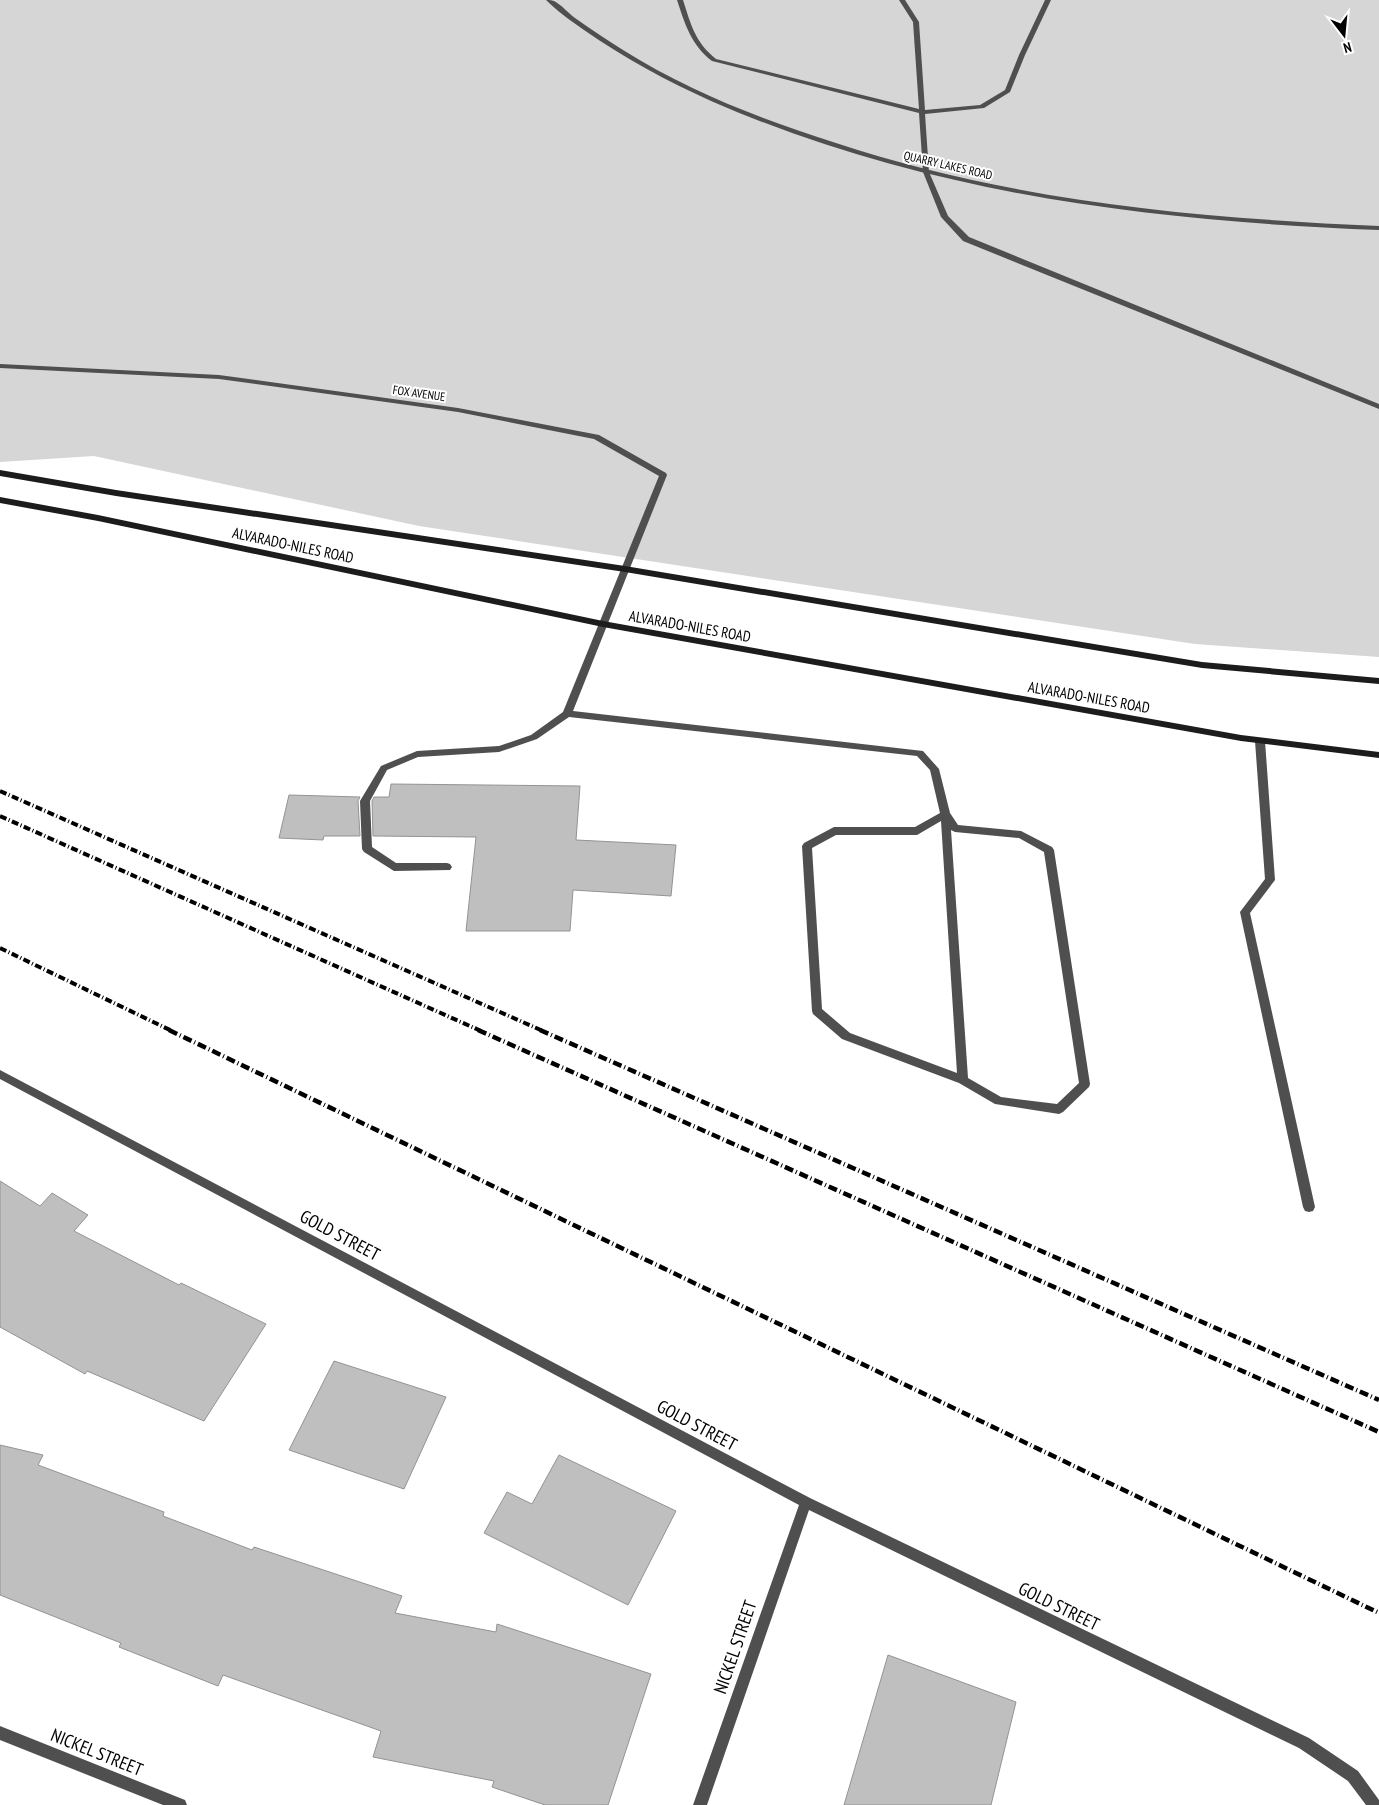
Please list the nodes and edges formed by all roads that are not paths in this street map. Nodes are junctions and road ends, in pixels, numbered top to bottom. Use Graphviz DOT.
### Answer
graph roads {
  1 [pos="549,0"];
  2 [pos="680,0"];
  3 [pos="902,0"];
  4 [pos="1048,0"];
  5 [pos="924,112"];
  6 [pos="926,172"];
  7 [pos="1379,228"];
  8 [pos="0,366"];
  9 [pos="1379,408"];
  10 [pos="0,473"];
  11 [pos="0,500"];
  12 [pos="625,570"];
  13 [pos="603,624"];
  14 [pos="1379,681"];
  15 [pos="566,714"];
  16 [pos="1260,741"];
  17 [pos="1379,755"];
  18 [pos="944,814"];
  19 [pos="447,867"];
  20 [pos="0,1074"];
  21 [pos="963,1080"];
  22 [pos="1309,1208"];
  23 [pos="806,1502"];
  24 [pos="0,1733"];
  25 [pos="180,1805"];
  26 [pos="700,1805"];
  27 [pos="1374,1805"];
  1 -- 6 [label="street, QUARRY LAKES ROAD"];
  2 -- 5 [label="street"];
  3 -- 5 [label="street"];
  4 -- 5 [label="street"];
  5 -- 6 [label="street"];
  6 -- 7 [label="street, QUARRY LAKES ROAD"];
  6 -- 9 [label="street"];
  8 -- 12 [label="street, FOX AVENUE"];
  10 -- 12 [label="main road, ALVARADO-NILES ROAD"];
  11 -- 13 [label="main road, ALVARADO-NILES ROAD"];
  12 -- 13 [label="street, FOX AVENUE"];
  12 -- 14 [label="main road, ALVARADO-NILES ROAD"];
  13 -- 15 [label="street, FOX AVENUE"];
  13 -- 16 [label="main road, ALVARADO-NILES ROAD"];
  15 -- 18 [label="street"];
  15 -- 19 [label="street"];
  16 -- 17 [label="main road, ALVARADO-NILES ROAD"];
  16 -- 22 [label="street"];
  18 -- 21 [label="street"];
  18 -- 21 [label="street"];
  18 -- 21 [label="street"];
  20 -- 23 [label="street, GOLD STREET"];
  23 -- 26 [label="street, NICKEL STREET"];
  23 -- 27 [label="street, GOLD STREET"];
  24 -- 25 [label="street, NICKEL STREET"];
}
